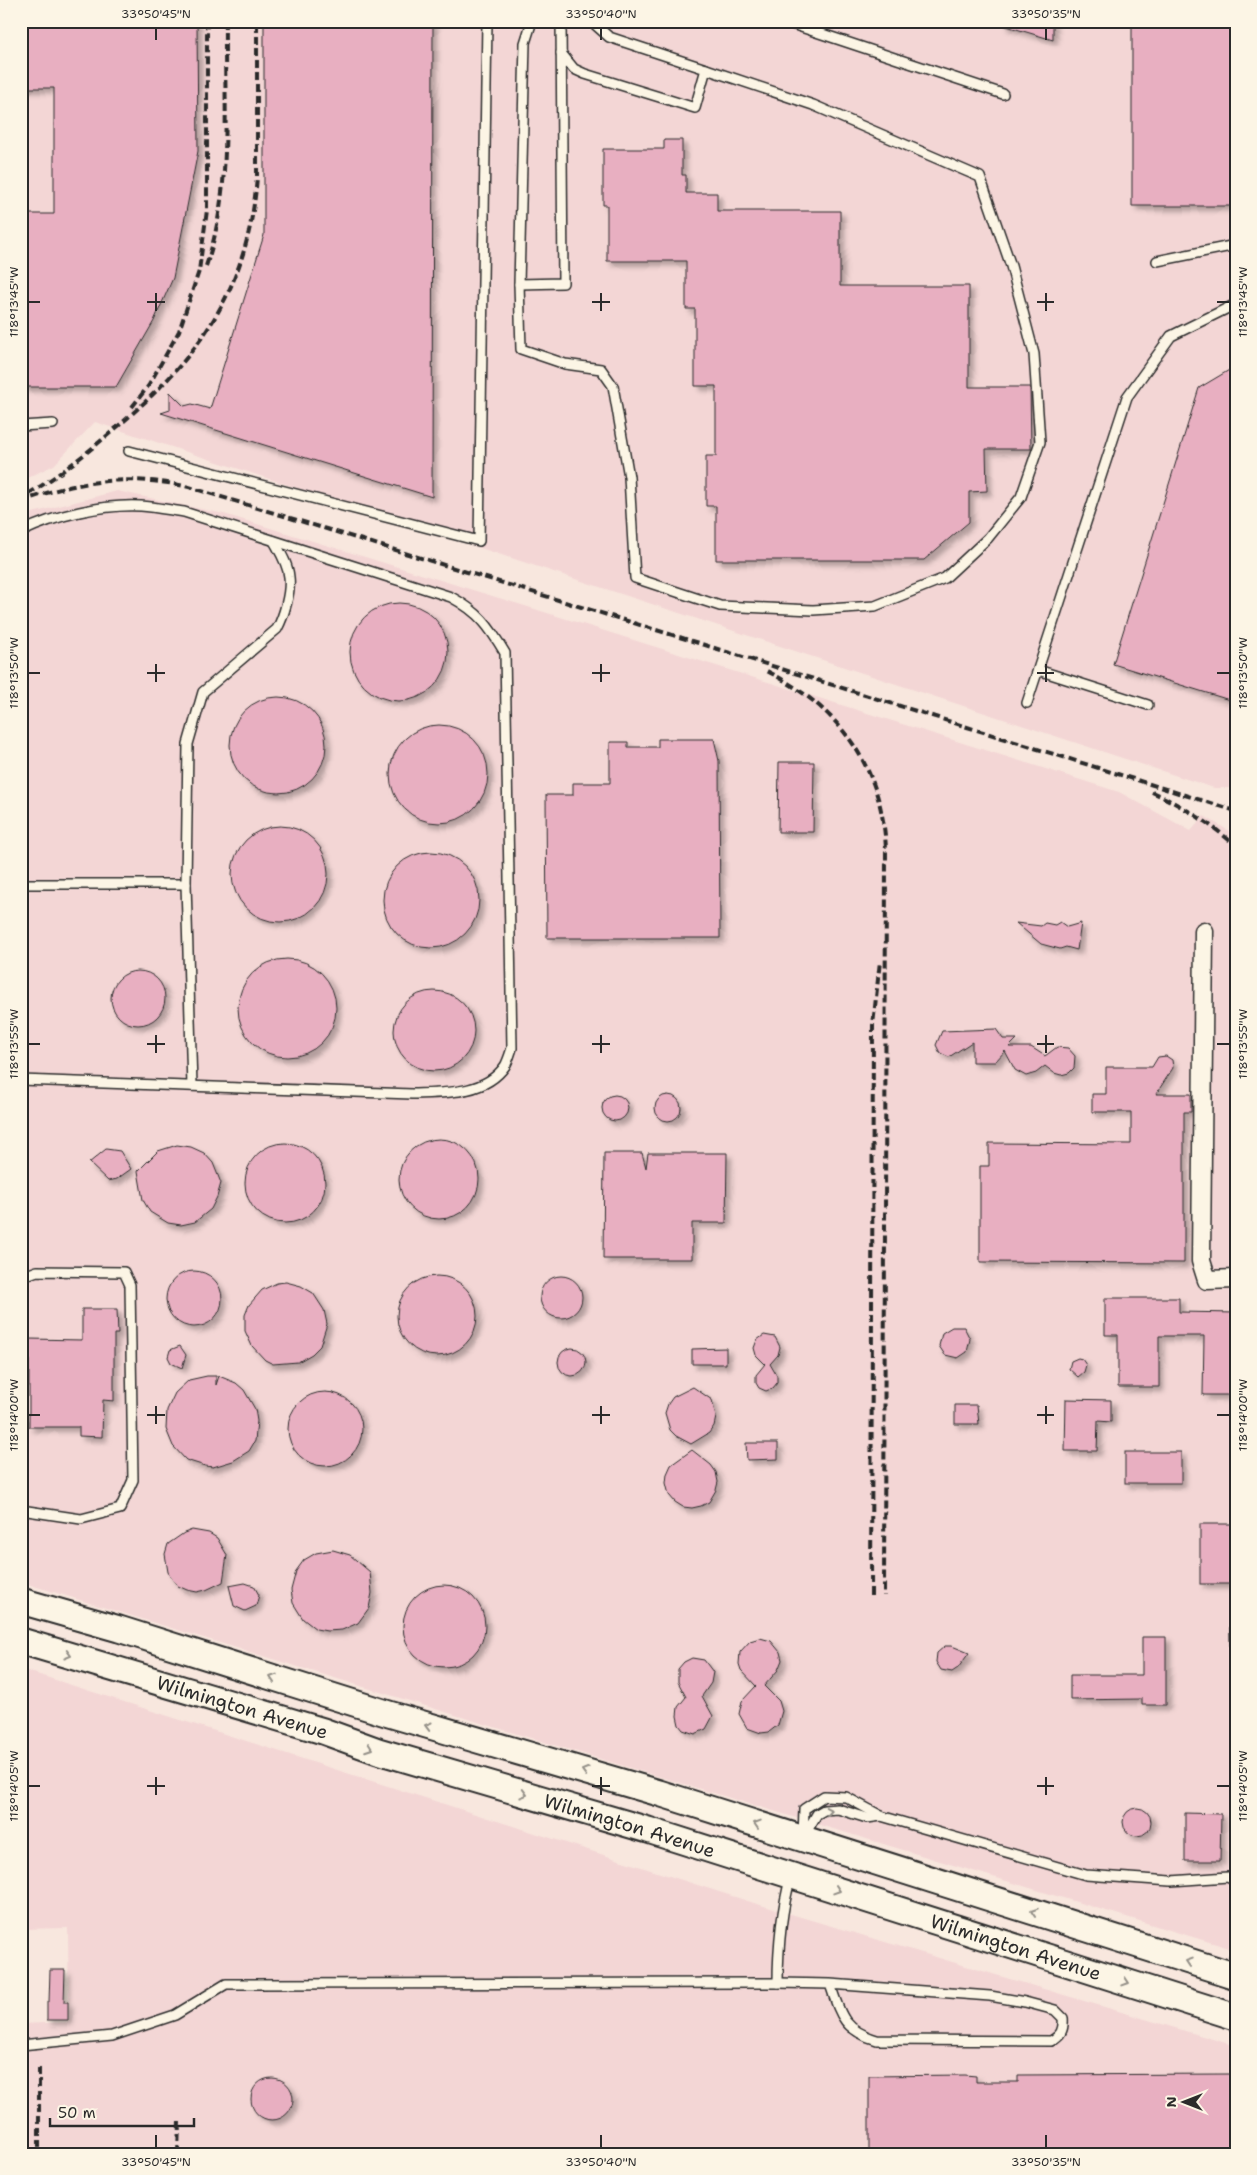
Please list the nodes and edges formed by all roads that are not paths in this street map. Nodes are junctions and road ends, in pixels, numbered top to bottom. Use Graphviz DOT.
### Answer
graph roads {
  1 [pos="487,21"];
  2 [pos="532,21"];
  3 [pos="561,21"];
  4 [pos="591,21"];
  5 [pos="783,21"];
  6 [pos="561,53"];
  7 [pos="706,69"];
  8 [pos="1003,94"];
  9 [pos="1236,245"];
  10 [pos="1157,261"];
  11 [pos="519,284"];
  12 [pos="1236,304"];
  13 [pos="53,424"];
  14 [pos="21,426"];
  15 [pos="129,451"];
  16 [pos="21,532"];
  17 [pos="274,541"];
  18 [pos="1038,670"];
  19 [pos="1027,703"];
  20 [pos="1148,706"];
  21 [pos="21,884"];
  22 [pos="186,884"];
  23 [pos="1204,932"];
  24 [pos="21,1080"];
  25 [pos="192,1086"];
  26 [pos="21,1186"];
  27 [pos="22,1215"];
  28 [pos="21,1277"];
  29 [pos="1236,1279"];
  30 [pos="21,1510"];
  31 [pos="21,1601"];
  32 [pos="1235,1618"];
  33 [pos="21,1641"];
  34 [pos="1236,1675"];
  35 [pos="881,1816"];
  36 [pos="803,1839"];
  37 [pos="791,1876"];
  38 [pos="1236,1882"];
  39 [pos="1236,1948"];
  40 [pos="1234,1976"];
  41 [pos="778,1983"];
  42 [pos="830,1984"];
  43 [pos="1236,2017"];
  44 [pos="21,2045"];
  1 -- 15 [label="lane"];
  2 -- 11 [label="lane"];
  3 -- 6 [label="lane"];
  4 -- 7 [label="lane"];
  5 -- 8 [label="lane"];
  6 -- 7 [label="lane"];
  6 -- 11 [label="lane"];
  7 -- 11 [label="lane"];
  9 -- 10 [label="lane"];
  12 -- 18 [label="lane"];
  13 -- 14 [label="lane"];
  16 -- 17 [label="lane"];
  17 -- 22 [label="lane"];
  17 -- 25 [label="lane"];
  18 -- 19 [label="lane"];
  18 -- 20 [label="lane"];
  21 -- 22 [label="lane"];
  22 -- 25 [label="lane"];
  23 -- 29 [label="street"];
  24 -- 25 [label="lane"];
  26 -- 27 [label="lane"];
  28 -- 30 [label="lane"];
  36 -- 31 [label="main road, Wilmington Avenue, one-way"];
  32 -- 34 [label="lane"];
  33 -- 37 [label="main road, Wilmington Avenue, one-way"];
  36 -- 35 [label="lane, one-way"];
  35 -- 36 [label="lane"];
  35 -- 38 [label="lane"];
  36 -- 37 [label="main road"];
  40 -- 36 [label="main road, Wilmington Avenue, one-way"];
  37 -- 41 [label="lane"];
  37 -- 43 [label="main road, Wilmington Avenue, one-way"];
  39 -- 40 [label="lane"];
  41 -- 42 [label="lane"];
  41 -- 44 [label="lane"];
  42 -- 42 [label="lane"];
}
